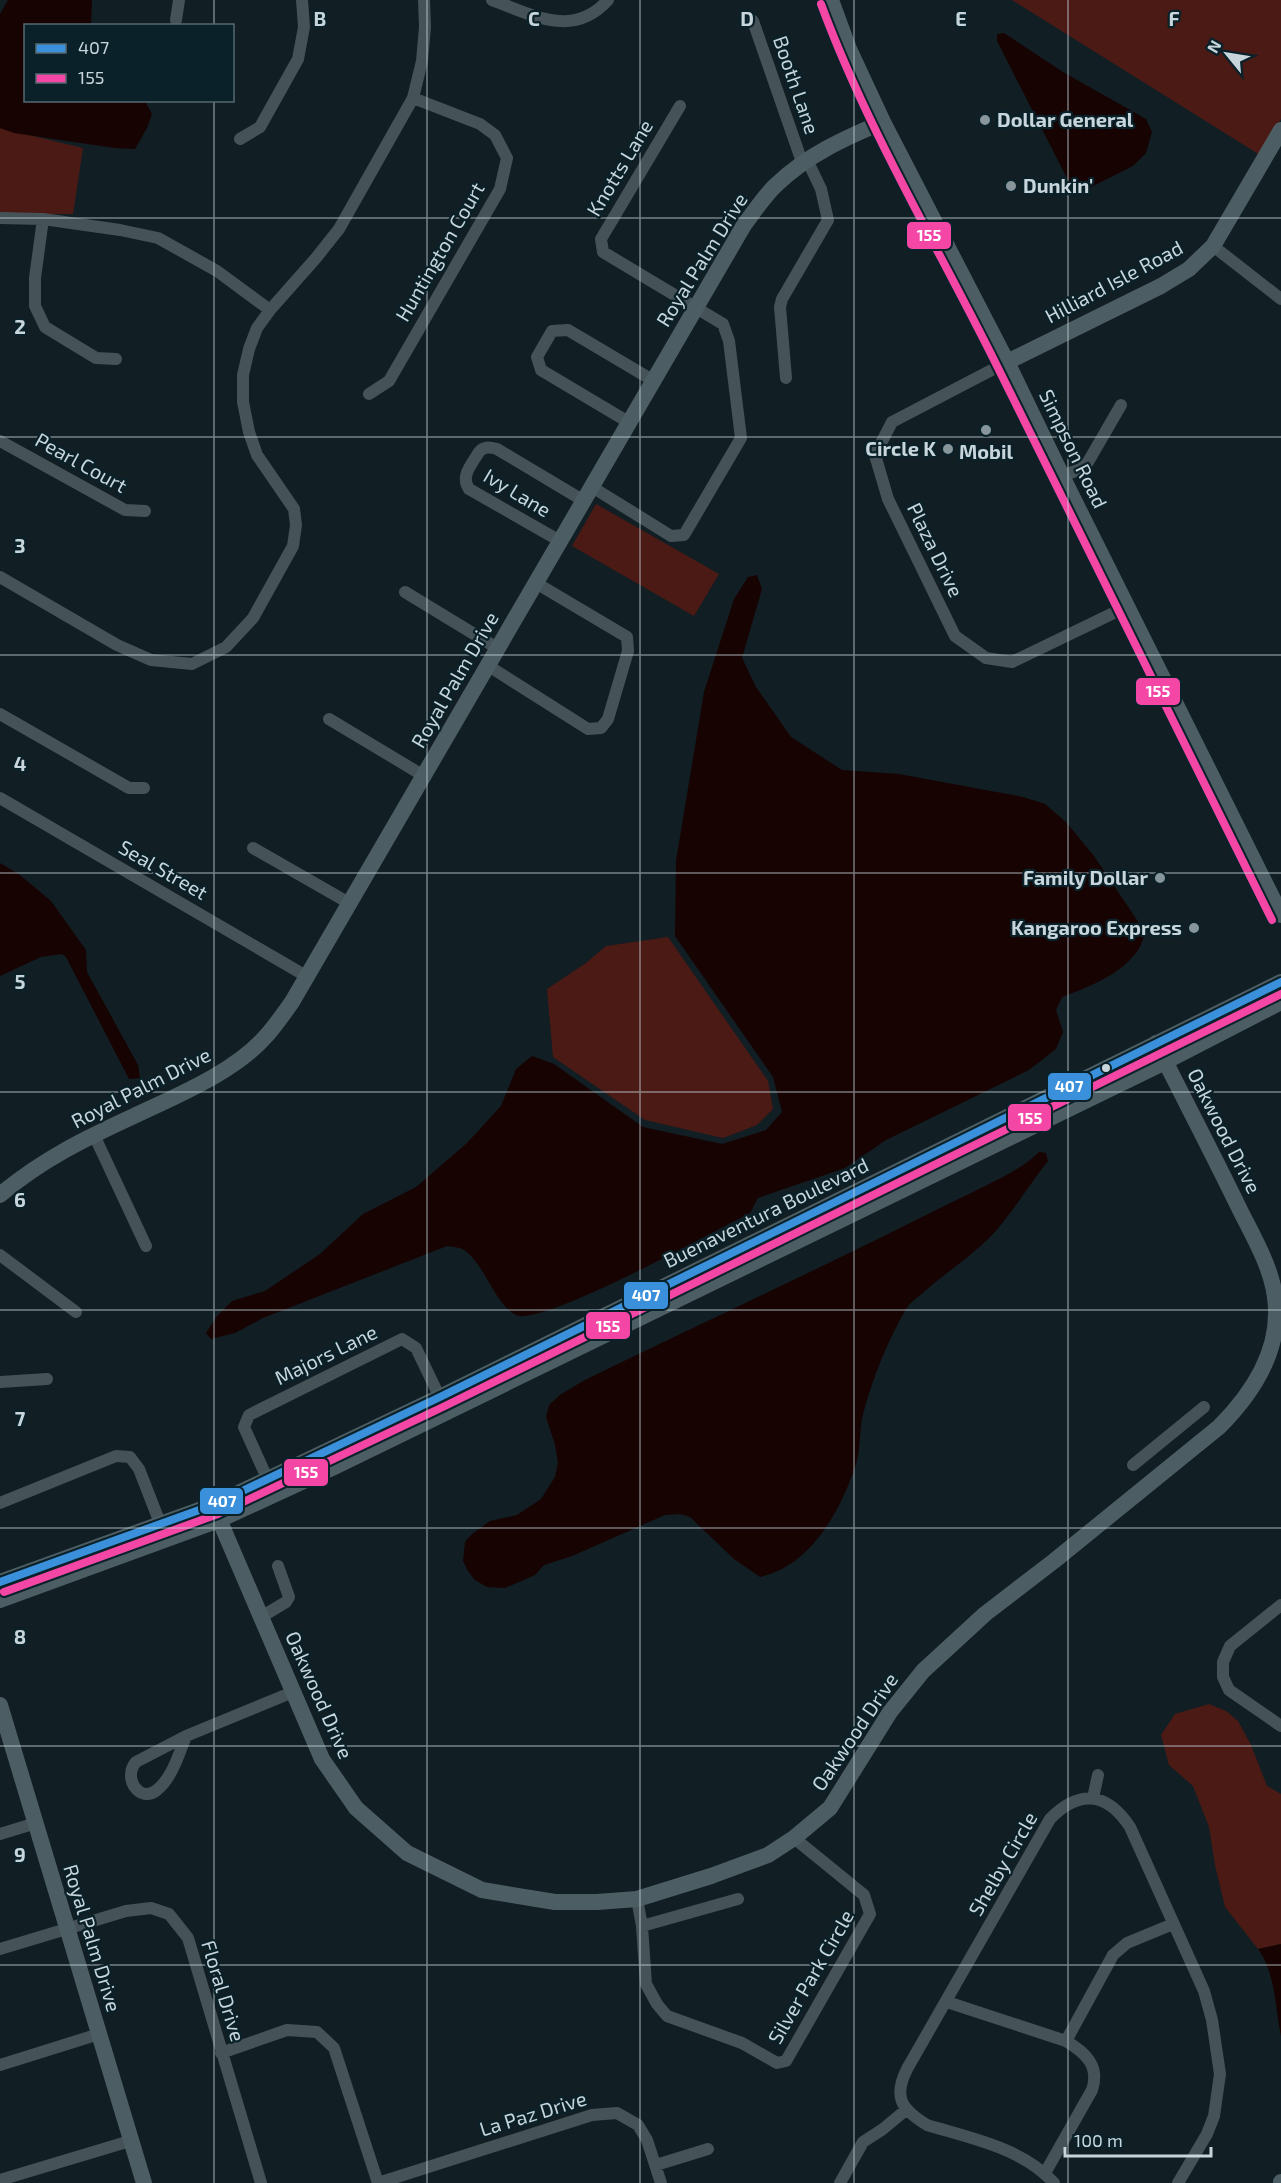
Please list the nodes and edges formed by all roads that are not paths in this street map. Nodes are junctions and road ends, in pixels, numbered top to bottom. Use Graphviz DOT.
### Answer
graph roads {
  1 [pos="179,0"];
  2 [pos="302,0"];
  3 [pos="424,0"];
  4 [pos="492,0"];
  5 [pos="608,0"];
  6 [pos="831,0"];
  7 [pos="176,20"];
  8 [pos="753,21"];
  9 [pos="413,98"];
  10 [pos="680,106"];
  11 [pos="883,122"];
  12 [pos="1281,130"];
  13 [pos="240,138"];
  14 [pos="802,162"];
  15 [pos="0,218"];
  16 [pos="43,219"];
  17 [pos="1213,246"];
  18 [pos="1281,299"];
  19 [pos="696,307"];
  20 [pos="270,310"];
  21 [pos="116,359"];
  22 [pos="1007,362"];
  23 [pos="786,378"];
  24 [pos="654,381"];
  25 [pos="369,394"];
  26 [pos="1121,405"];
  27 [pos="630,423"];
  28 [pos="0,441"];
  29 [pos="1062,476"];
  30 [pos="587,494"];
  31 [pos="145,511"];
  32 [pos="560,541"];
  33 [pos="0,577"];
  34 [pos="536,583"];
  35 [pos="405,592"];
  36 [pos="1128,606"];
  37 [pos="497,648"];
  38 [pos="487,665"];
  39 [pos="0,714"];
  40 [pos="329,718"];
  41 [pos="424,776"];
  42 [pos="144,788"];
  43 [pos="0,798"];
  44 [pos="253,848"];
  45 [pos="349,903"];
  46 [pos="1281,915"];
  47 [pos="306,976"];
  48 [pos="1281,982"];
  49 [pos="1281,1002"];
  50 [pos="1156,1043"];
  51 [pos="1166,1062"];
  52 [pos="94,1135"];
  53 [pos="0,1195"];
  54 [pos="146,1246"];
  55 [pos="0,1255"];
  56 [pos="76,1312"];
  57 [pos="47,1379"];
  58 [pos="0,1382"];
  59 [pos="461,1387"];
  60 [pos="440,1397"];
  61 [pos="469,1403"];
  62 [pos="1204,1407"];
  63 [pos="447,1413"];
  64 [pos="1133,1465"];
  65 [pos="267,1478"];
  66 [pos="0,1503"];
  67 [pos="216,1512"];
  68 [pos="160,1523"];
  69 [pos="278,1566"];
  70 [pos="0,1582"];
  71 [pos="0,1600"];
  72 [pos="1281,1605"];
  73 [pos="261,1617"];
  74 [pos="293,1692"];
  75 [pos="1,1714"];
  76 [pos="1281,1726"];
  77 [pos="186,1736"];
  78 [pos="1098,1775"];
  79 [pos="1093,1798"];
  80 [pos="36,1823"];
  81 [pos="0,1834"];
  82 [pos="794,1838"];
  83 [pos="637,1899"];
  84 [pos="738,1899"];
  85 [pos="1173,1924"];
  86 [pos="642,1926"];
  87 [pos="67,1929"];
  88 [pos="0,1949"];
  89 [pos="947,2002"];
  90 [pos="99,2034"];
  91 [pos="1066,2041"];
  92 [pos="221,2053"];
  93 [pos="0,2065"];
  94 [pos="907,2109"];
  95 [pos="130,2141"];
  96 [pos="708,2149"];
  97 [pos="656,2165"];
  98 [pos="1045,2173"];
  99 [pos="0,2180"];
  100 [pos="144,2183"];
  101 [pos="261,2183"];
  102 [pos="378,2183"];
  103 [pos="661,2183"];
  104 [pos="840,2183"];
  105 [pos="1054,2183"];
  106 [pos="1179,2183"];
  1 -- 7 [label="street"];
  2 -- 13 [label="street"];
  3 -- 9 [label="street"];
  4 -- 5 [label="street"];
  6 -- 11 [label="street, Simpson Road"];
  8 -- 14 [label="street, Booth Lane"];
  9 -- 20 [label="street"];
  9 -- 25 [label="street, Huntington Court"];
  10 -- 19 [label="street, Knotts Lane"];
  11 -- 14 [label="street, Royal Palm Drive"];
  11 -- 22 [label="street, Simpson Road"];
  12 -- 17 [label="street, Hilliard Isle Road"];
  14 -- 19 [label="street, Royal Palm Drive"];
  14 -- 23 [label="street, Booth Lane"];
  15 -- 16 [label="street"];
  16 -- 20 [label="street"];
  16 -- 21 [label="street"];
  17 -- 18 [label="street"];
  17 -- 22 [label="street, Hilliard Isle Road"];
  19 -- 24 [label="street, Royal Palm Drive"];
  19 -- 30 [label="street"];
  20 -- 33 [label="street"];
  22 -- 29 [label="street, Simpson Road"];
  22 -- 36 [label="street, Plaza Drive"];
  24 -- 27 [label="street, Royal Palm Drive"];
  24 -- 27 [label="street"];
  26 -- 29 [label="street"];
  27 -- 30 [label="street, Royal Palm Drive"];
  28 -- 31 [label="street, Pearl Court"];
  29 -- 36 [label="street, Simpson Road"];
  30 -- 32 [label="street, Royal Palm Drive"];
  30 -- 32 [label="street, Ivy Lane"];
  32 -- 34 [label="street, Royal Palm Drive"];
  34 -- 37 [label="street, Royal Palm Drive"];
  34 -- 38 [label="street"];
  35 -- 37 [label="street"];
  36 -- 46 [label="street, Simpson Road"];
  37 -- 38 [label="street, Royal Palm Drive"];
  38 -- 41 [label="street, Royal Palm Drive"];
  39 -- 42 [label="street"];
  40 -- 41 [label="street"];
  41 -- 45 [label="street, Royal Palm Drive"];
  43 -- 47 [label="street, Seal Street"];
  44 -- 45 [label="street"];
  45 -- 47 [label="street, Royal Palm Drive"];
  47 -- 52 [label="street, Royal Palm Drive"];
  48 -- 50 [label="street, Buenaventura Boulevard"];
  49 -- 51 [label="street, Buenaventura Boulevard"];
  50 -- 51 [label="street, Oakwood Drive"];
  50 -- 59 [label="street, Buenaventura Boulevard"];
  51 -- 61 [label="street, Buenaventura Boulevard"];
  51 -- 82 [label="street, Oakwood Drive"];
  52 -- 53 [label="street, Royal Palm Drive"];
  52 -- 54 [label="street"];
  55 -- 56 [label="street"];
  57 -- 58 [label="street"];
  59 -- 60 [label="street, Buenaventura Boulevard"];
  59 -- 61 [label="street"];
  60 -- 63 [label="street, Majors Lane"];
  60 -- 65 [label="street, Buenaventura Boulevard"];
  60 -- 65 [label="street, Majors Lane"];
  61 -- 63 [label="street, Buenaventura Boulevard"];
  62 -- 64 [label="street"];
  63 -- 67 [label="street, Buenaventura Boulevard"];
  65 -- 67 [label="street, Buenaventura Boulevard"];
  66 -- 68 [label="street"];
  67 -- 68 [label="street, Buenaventura Boulevard"];
  67 -- 71 [label="street, Buenaventura Boulevard"];
  67 -- 73 [label="street, Oakwood Drive"];
  68 -- 70 [label="street, Buenaventura Boulevard"];
  69 -- 73 [label="street"];
  72 -- 76 [label="street"];
  73 -- 74 [label="street, Oakwood Drive"];
  74 -- 77 [label="street"];
  74 -- 83 [label="street, Oakwood Drive"];
  75 -- 80 [label="street, Royal Palm Drive"];
  77 -- 77 [label="street"];
  78 -- 79 [label="street"];
  79 -- 85 [label="street"];
  79 -- 89 [label="street, Shelby Circle"];
  80 -- 81 [label="street"];
  80 -- 87 [label="street, Royal Palm Drive"];
  82 -- 83 [label="street, Oakwood Drive"];
  82 -- 86 [label="street, Silver Park Circle"];
  83 -- 86 [label="street, Silver Park Circle"];
  84 -- 86 [label="street"];
  85 -- 91 [label="street"];
  85 -- 106 [label="street"];
  87 -- 88 [label="street, Floral Drive"];
  87 -- 90 [label="street, Royal Palm Drive"];
  87 -- 92 [label="street, Floral Drive"];
  89 -- 91 [label="street"];
  89 -- 94 [label="street, Shelby Circle"];
  90 -- 93 [label="street"];
  90 -- 95 [label="street, Royal Palm Drive"];
  91 -- 98 [label="street"];
  92 -- 101 [label="street, Floral Drive"];
  92 -- 102 [label="street"];
  94 -- 98 [label="street"];
  94 -- 104 [label="street"];
  95 -- 99 [label="street"];
  95 -- 100 [label="street, Royal Palm Drive"];
  96 -- 97 [label="street"];
  97 -- 102 [label="street, La Paz Drive"];
  97 -- 103 [label="street, La Paz Drive"];
  98 -- 105 [label="street"];
}
